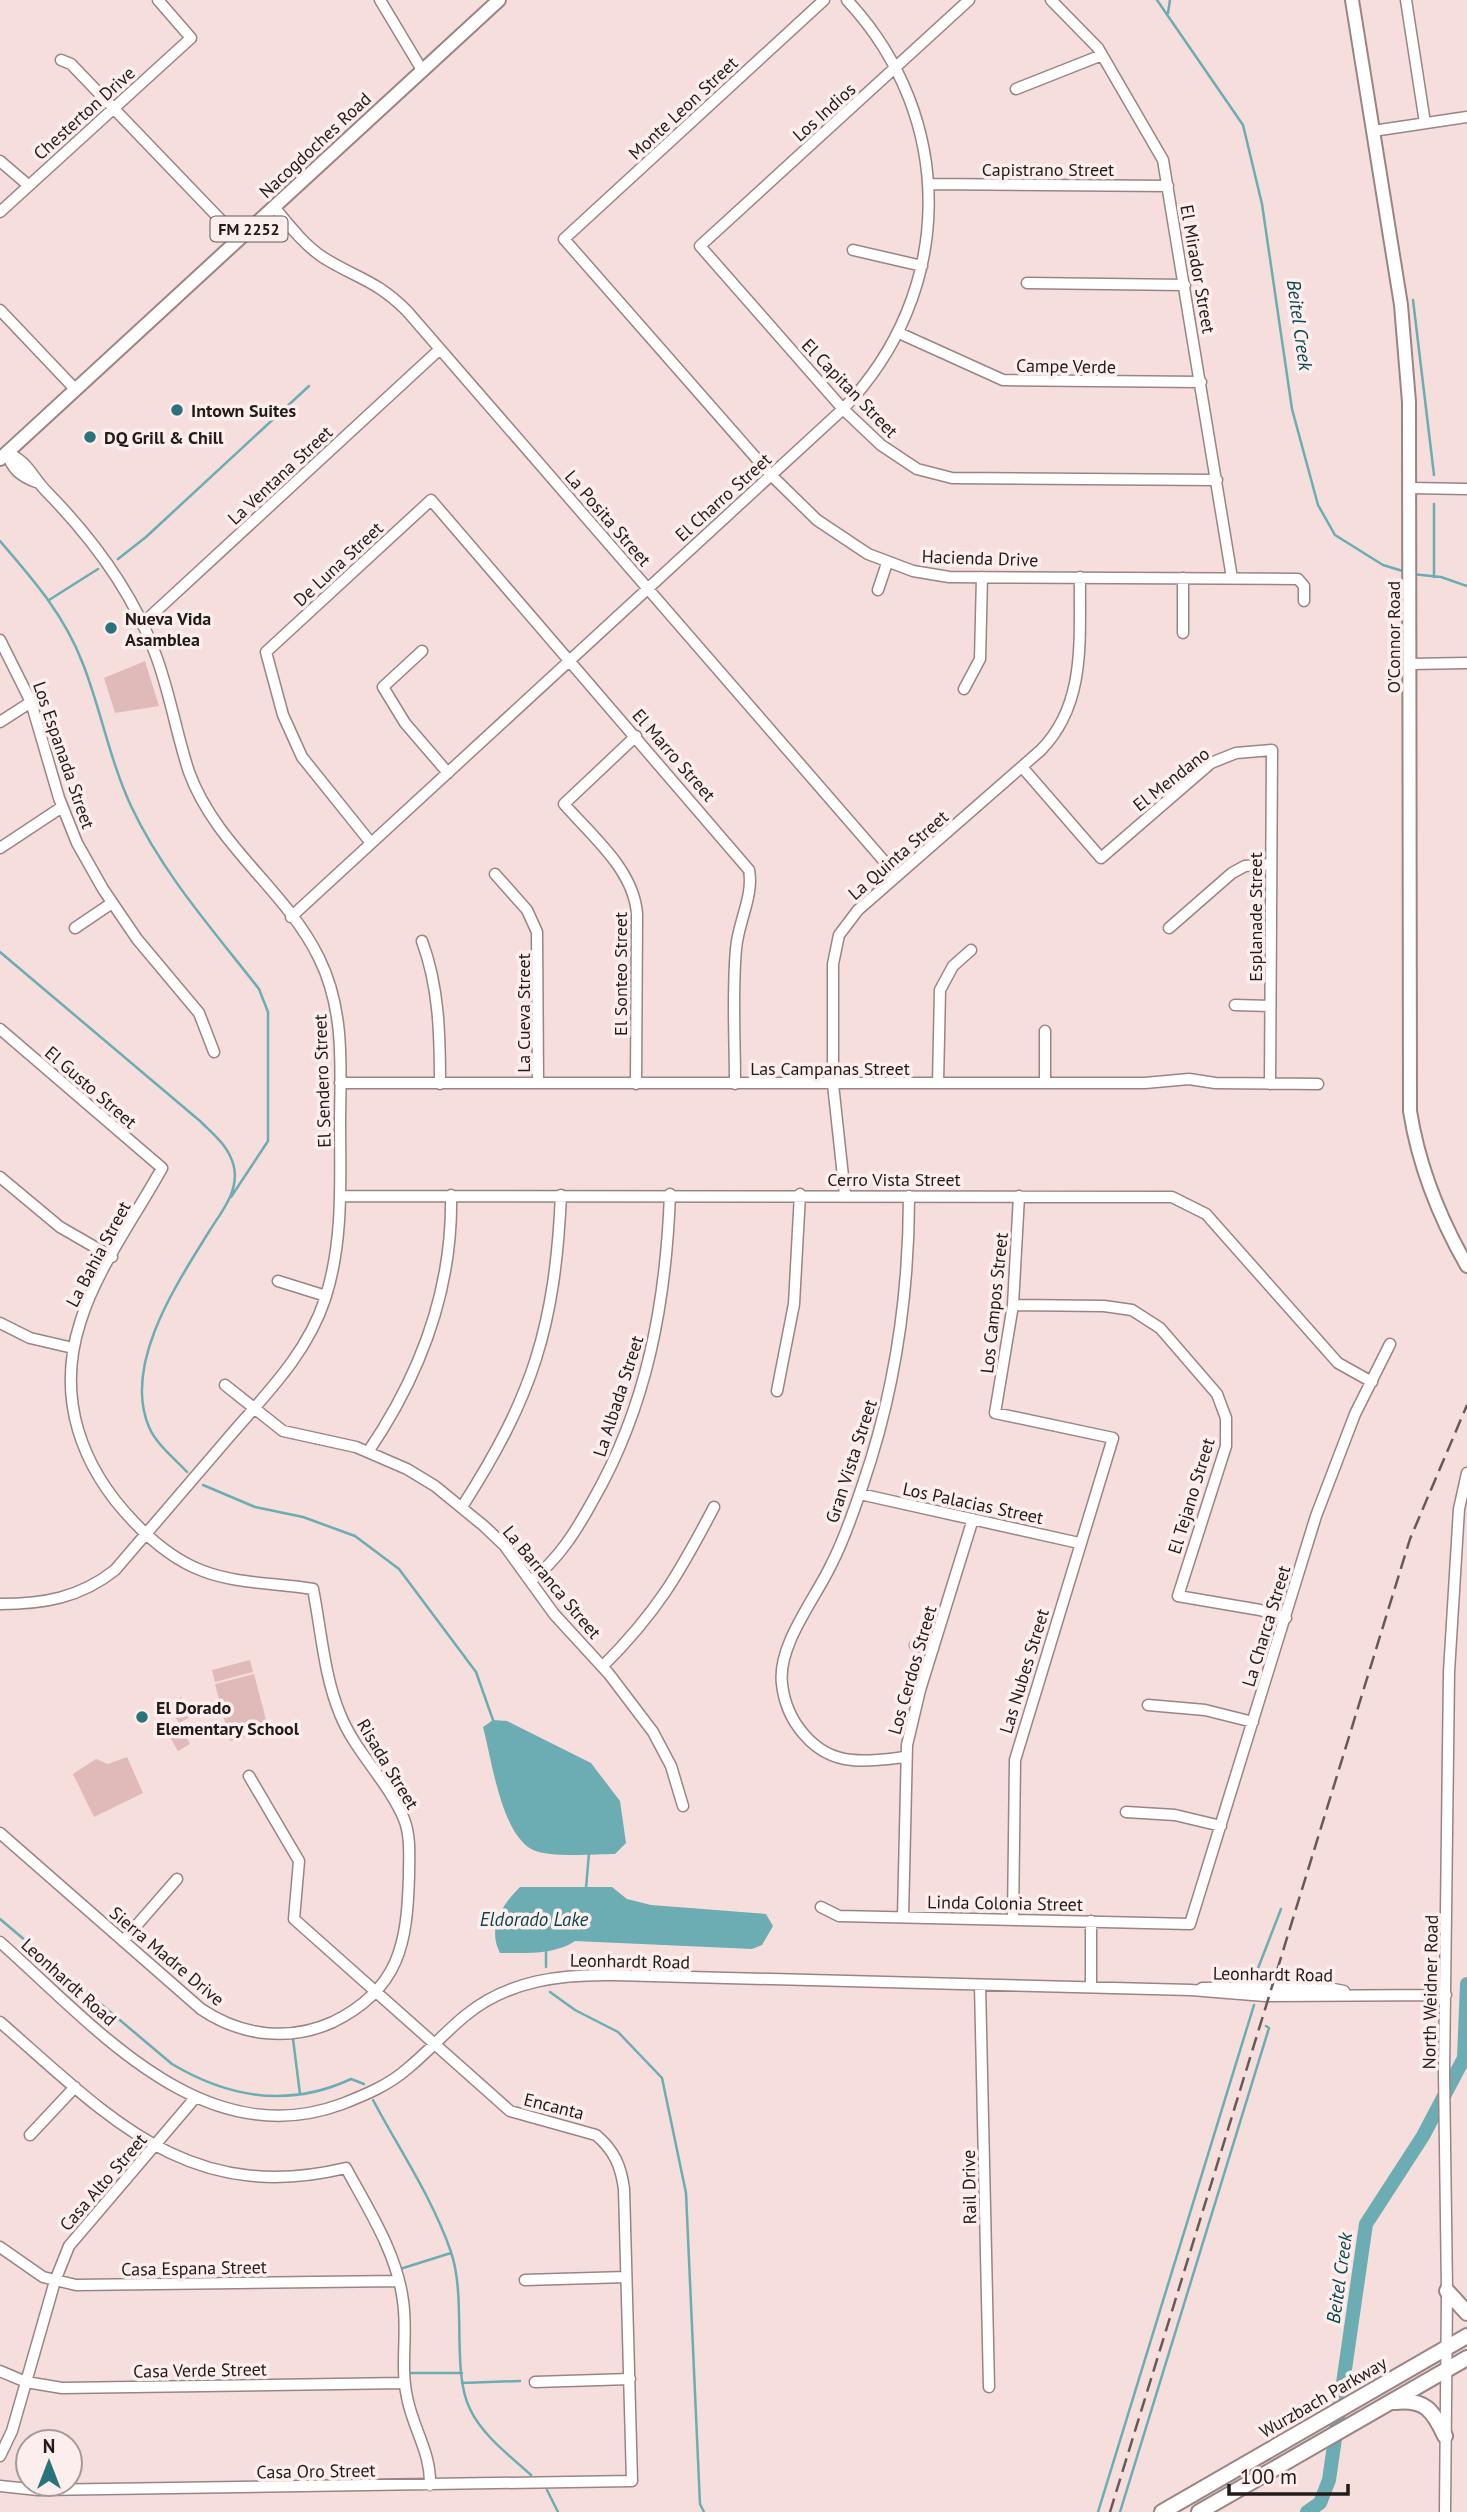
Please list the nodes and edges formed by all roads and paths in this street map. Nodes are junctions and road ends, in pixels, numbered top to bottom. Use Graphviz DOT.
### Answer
graph roads {
  1 [pos="158,0"];
  2 [pos="380,0"];
  3 [pos="499,0"];
  4 [pos="824,0"];
  5 [pos="847,0"];
  6 [pos="969,0"];
  7 [pos="1051,0"];
  8 [pos="1352,0"];
  9 [pos="1406,0"];
  10 [pos="1102,55"];
  11 [pos="61,60"];
  12 [pos="896,67"];
  13 [pos="422,70"];
  14 [pos="1016,89"];
  15 [pos="113,107"];
  16 [pos="1467,117"];
  17 [pos="1425,123"];
  18 [pos="1373,131"];
  19 [pos="0,161"];
  20 [pos="928,184"];
  21 [pos="28,185"];
  22 [pos="1168,186"];
  23 [pos="274,207"];
  24 [pos="0,212"];
  25 [pos="239,239"];
  26 [pos="564,239"];
  27 [pos="700,246"];
  28 [pos="853,250"];
  29 [pos="922,266"];
  30 [pos="1027,283"];
  31 [pos="1185,285"];
  32 [pos="0,310"];
  33 [pos="899,333"];
  34 [pos="440,349"];
  35 [pos="1201,382"];
  36 [pos="76,390"];
  37 [pos="843,409"];
  38 [pos="3,456"];
  39 [pos="771,475"];
  40 [pos="1217,480"];
  41 [pos="1410,488"];
  42 [pos="1467,489"];
  43 [pos="431,500"];
  44 [pos="887,563"];
  45 [pos="982,577"];
  46 [pos="1080,577"];
  47 [pos="1182,578"];
  48 [pos="1232,578"];
  49 [pos="648,588"];
  50 [pos="878,590"];
  51 [pos="1304,601"];
  52 [pos="142,624"];
  53 [pos="1183,633"];
  54 [pos="0,640"];
  55 [pos="422,652"];
  56 [pos="570,660"];
  57 [pos="1467,663"];
  58 [pos="1410,664"];
  59 [pos="964,689"];
  60 [pos="31,702"];
  61 [pos="0,722"];
  62 [pos="636,736"];
  63 [pos="1272,750"];
  64 [pos="1022,767"];
  65 [pos="448,773"];
  66 [pos="62,807"];
  67 [pos="371,843"];
  68 [pos="0,848"];
  69 [pos="1271,864"];
  70 [pos="495,874"];
  71 [pos="897,876"];
  72 [pos="112,903"];
  73 [pos="291,917"];
  74 [pos="75,928"];
  75 [pos="1169,928"];
  76 [pos="422,941"];
  77 [pos="971,950"];
  78 [pos="1235,1006"];
  79 [pos="1270,1006"];
  80 [pos="0,1029"];
  81 [pos="1045,1031"];
  82 [pos="214,1052"];
  83 [pos="340,1083"];
  84 [pos="538,1083"];
  85 [pos="938,1083"];
  86 [pos="1045,1083"];
  87 [pos="440,1084"];
  88 [pos="636,1084"];
  89 [pos="735,1084"];
  90 [pos="833,1084"];
  91 [pos="1270,1084"];
  92 [pos="1318,1084"];
  93 [pos="162,1168"];
  94 [pos="0,1177"];
  95 [pos="800,1194"];
  96 [pos="451,1195"];
  97 [pos="561,1195"];
  98 [pos="670,1195"];
  99 [pos="845,1195"];
  100 [pos="340,1196"];
  101 [pos="909,1196"];
  102 [pos="1019,1196"];
  103 [pos="112,1257"];
  104 [pos="1467,1266"];
  105 [pos="278,1281"];
  106 [pos="326,1296"];
  107 [pos="1013,1305"];
  108 [pos="0,1323"];
  109 [pos="1390,1344"];
  110 [pos="73,1348"];
  111 [pos="1372,1382"];
  112 [pos="225,1385"];
  113 [pos="777,1391"];
  114 [pos="253,1409"];
  115 [pos="1113,1438"];
  116 [pos="368,1452"];
  117 [pos="1467,1474"];
  118 [pos="860,1494"];
  119 [pos="462,1507"];
  120 [pos="714,1507"];
  121 [pos="973,1519"];
  122 [pos="146,1534"];
  123 [pos="1079,1543"];
  124 [pos="531,1581"];
  125 [pos="313,1589"];
  126 [pos="0,1604"];
  127 [pos="1286,1618"];
  128 [pos="915,1645"];
  129 [pos="933,1649"];
  130 [pos="603,1666"];
  131 [pos="1148,1705"];
  132 [pos="1254,1722"];
  133 [pos="905,1758"];
  134 [pos="249,1776"];
  135 [pos="683,1806"];
  136 [pos="1126,1812"];
  137 [pos="1221,1826"];
  138 [pos="0,1833"];
  139 [pos="177,1879"];
  140 [pos="821,1907"];
  141 [pos="904,1917"];
  142 [pos="1013,1920"];
  143 [pos="1091,1921"];
  144 [pos="1190,1924"];
  145 [pos="123,1941"];
  146 [pos="0,1942"];
  147 [pos="980,1985"];
  148 [pos="1091,1987"];
  149 [pos="373,1991"];
  150 [pos="1446,1995"];
  151 [pos="0,2022"];
  152 [pos="434,2043"];
  153 [pos="75,2087"];
  154 [pos="195,2098"];
  155 [pos="30,2135"];
  156 [pos="154,2146"];
  157 [pos="0,2247"];
  158 [pos="626,2277"];
  159 [pos="525,2280"];
  160 [pos="55,2281"];
  161 [pos="399,2281"];
  162 [pos="1447,2291"];
  163 [pos="1467,2313"];
  164 [pos="1467,2336"];
  165 [pos="1447,2348"];
  166 [pos="1467,2358"];
  167 [pos="1447,2369"];
  168 [pos="0,2371"];
  169 [pos="630,2379"];
  170 [pos="26,2382"];
  171 [pos="535,2382"];
  172 [pos="404,2383"];
  173 [pos="989,2387"];
  174 [pos="1390,2403"];
  175 [pos="1446,2436"];
  176 [pos="0,2456"];
  177 [pos="632,2481"];
  178 [pos="430,2485"];
  179 [pos="0,2486"];
  180 [pos="1162,2512"];
  181 [pos="1199,2512"];
  182 [pos="1445,2512"];
  1 -- 15 [label="street, Chesterton Drive"];
  2 -- 13 [label="street"];
  3 -- 13 [label="main road, Nacogdoches Road / FM 2252"];
  4 -- 26 [label="street, Monte Leon Street"];
  5 -- 12 [label="street, El Charro Street"];
  6 -- 12 [label="street, Los Indios"];
  7 -- 10 [label="street, El Mirador Street"];
  8 -- 18 [label="main road, O'Connor Road"];
  9 -- 17 [label="street"];
  10 -- 14 [label="street"];
  10 -- 22 [label="street, El Mirador Street"];
  11 -- 15 [label="street"];
  12 -- 20 [label="street, El Charro Street"];
  12 -- 27 [label="street, Los Indios"];
  13 -- 23 [label="main road, Nacogdoches Road / FM 2252"];
  15 -- 21 [label="street, Chesterton Drive"];
  15 -- 25 [label="street"];
  16 -- 17 [label="street"];
  17 -- 18 [label="street"];
  18 -- 41 [label="main road, O'Connor Road"];
  19 -- 21 [label="street"];
  20 -- 22 [label="street, Capistrano Street"];
  20 -- 29 [label="street, El Charro Street"];
  21 -- 24 [label="street, Chesterton Drive"];
  22 -- 31 [label="street, El Mirador Street"];
  23 -- 25 [label="main road, Nacogdoches Road / FM 2252"];
  23 -- 34 [label="street, La Posita Street"];
  25 -- 36 [label="main road, Nacogdoches Road / FM 2252"];
  26 -- 39 [label="street, Hacienda Drive"];
  27 -- 37 [label="street, El Capitan Street"];
  28 -- 29 [label="street"];
  29 -- 33 [label="street, El Charro Street"];
  30 -- 31 [label="street"];
  31 -- 35 [label="street, El Mirador Street"];
  32 -- 36 [label="street"];
  33 -- 35 [label="street, Campe Verde"];
  33 -- 37 [label="street, El Charro Street"];
  34 -- 49 [label="street, La Posita Street"];
  34 -- 52 [label="street, La Ventana Street"];
  35 -- 40 [label="street, El Mirador Street"];
  36 -- 38 [label="main road, Nacogdoches Road / FM 2252"];
  37 -- 39 [label="street, El Charro Street"];
  37 -- 40 [label="street, El Capitan Street"];
  38 -- 52 [label="street, El Sendero Street"];
  39 -- 44 [label="street, Hacienda Drive"];
  39 -- 49 [label="street, El Charro Street"];
  40 -- 48 [label="street, El Mirador Street"];
  41 -- 42 [label="street"];
  41 -- 58 [label="main road, O'Connor Road"];
  43 -- 56 [label="street, El Marro Street"];
  43 -- 67 [label="street, De Luna Street"];
  44 -- 45 [label="street, Hacienda Drive"];
  44 -- 50 [label="street"];
  45 -- 46 [label="street, Hacienda Drive"];
  45 -- 59 [label="street"];
  46 -- 47 [label="street, Hacienda Drive"];
  46 -- 64 [label="street, La Quinta Street"];
  47 -- 48 [label="street, Hacienda Drive"];
  47 -- 53 [label="street"];
  48 -- 51 [label="street, Hacienda Drive"];
  49 -- 56 [label="street, El Charro Street"];
  49 -- 71 [label="street, La Posita Street"];
  52 -- 73 [label="street, El Sendero Street"];
  54 -- 60 [label="street, Los Espanada Street"];
  55 -- 65 [label="street"];
  56 -- 62 [label="street, El Marro Street"];
  56 -- 65 [label="street, El Charro Street"];
  57 -- 58 [label="street"];
  58 -- 104 [label="main road, O'Connor Road"];
  60 -- 61 [label="street"];
  60 -- 66 [label="street, Los Espanada Street"];
  62 -- 88 [label="street, El Sonteo Street"];
  62 -- 89 [label="street, El Marro Street"];
  63 -- 64 [label="street, El Mendano"];
  63 -- 69 [label="street, Esplanade Street"];
  64 -- 71 [label="street, La Quinta Street"];
  65 -- 67 [label="street, El Charro Street"];
  66 -- 68 [label="street"];
  66 -- 72 [label="street, Los Espanada Street"];
  67 -- 73 [label="street, El Charro Street"];
  69 -- 75 [label="street"];
  69 -- 79 [label="street, Esplanade Street"];
  70 -- 84 [label="street, La Cueva Street"];
  71 -- 90 [label="street, La Quinta Street"];
  72 -- 74 [label="street"];
  72 -- 82 [label="street, Los Espanada Street"];
  73 -- 83 [label="street, El Sendero Street"];
  76 -- 87 [label="street"];
  77 -- 85 [label="street"];
  78 -- 79 [label="street"];
  79 -- 91 [label="street, Esplanade Street"];
  80 -- 93 [label="street, El Gusto Street"];
  81 -- 86 [label="street"];
  83 -- 87 [label="street, Las Campanas Street"];
  83 -- 100 [label="street, El Sendero Street"];
  84 -- 87 [label="street, Las Campanas Street"];
  84 -- 88 [label="street, Las Campanas Street"];
  85 -- 86 [label="street, Las Campanas Street"];
  85 -- 90 [label="street, Las Campanas Street"];
  86 -- 91 [label="street, Las Campanas Street"];
  88 -- 89 [label="street, Las Campanas Street"];
  89 -- 90 [label="street, Las Campanas Street"];
  90 -- 99 [label="street, La Quinta Street"];
  91 -- 92 [label="street, Las Campanas Street"];
  93 -- 103 [label="street, La Bahia Street"];
  94 -- 103 [label="street"];
  95 -- 98 [label="street, Cerro Vista Street"];
  95 -- 99 [label="street, Cerro Vista Street"];
  95 -- 113 [label="street"];
  96 -- 97 [label="street, Cerro Vista Street"];
  96 -- 100 [label="street, Cerro Vista Street"];
  96 -- 116 [label="street"];
  97 -- 98 [label="street, Cerro Vista Street"];
  97 -- 119 [label="street"];
  98 -- 124 [label="street, La Albada Street"];
  99 -- 101 [label="street, Cerro Vista Street"];
  100 -- 106 [label="street, El Sendero Street"];
  101 -- 102 [label="street, Cerro Vista Street"];
  101 -- 118 [label="street, Gran Vista Street"];
  102 -- 107 [label="street, Los Campos Street"];
  102 -- 111 [label="street, Cerro Vista Street"];
  103 -- 110 [label="street, La Bahia Street"];
  105 -- 106 [label="street"];
  106 -- 114 [label="street, El Sendero Street"];
  107 -- 115 [label="street, Los Campos Street"];
  107 -- 127 [label="street, El Tejano Street"];
  108 -- 110 [label="street"];
  109 -- 111 [label="street, La Charca Street"];
  110 -- 122 [label="street, La Bahia Street"];
  111 -- 127 [label="street, La Charca Street"];
  112 -- 114 [label="street, La Barranca Street"];
  114 -- 116 [label="street, La Barranca Street"];
  114 -- 122 [label="street, El Sendero Street"];
  115 -- 123 [label="street, Las Nubes Street"];
  116 -- 119 [label="street, La Barranca Street"];
  117 -- 150 [label="street, North Weidner Road"];
  118 -- 121 [label="street, Los Palacias Street"];
  118 -- 133 [label="street, Gran Vista Street"];
  119 -- 124 [label="street, La Barranca Street"];
  120 -- 130 [label="street"];
  121 -- 123 [label="street, Los Palacias Street"];
  121 -- 129 [label="street, Los Cerdos Street"];
  122 -- 125 [label="street, La Bahia Street"];
  122 -- 126 [label="street, El Sendero Street"];
  123 -- 142 [label="street, Las Nubes Street"];
  124 -- 130 [label="street, La Barranca Street"];
  125 -- 149 [label="street, Risada Street"];
  127 -- 132 [label="street, La Charca Street"];
  128 -- 129 [label="street"];
  129 -- 133 [label="street, Los Cerdos Street"];
  130 -- 135 [label="street, La Barranca Street"];
  131 -- 132 [label="street"];
  132 -- 137 [label="street, La Charca Street"];
  133 -- 141 [label="street, Los Cerdos Street"];
  134 -- 149 [label="street, Encanta"];
  136 -- 137 [label="street"];
  137 -- 144 [label="street, La Charca Street"];
  138 -- 145 [label="street, Sierra Madre Drive"];
  139 -- 145 [label="street"];
  140 -- 141 [label="street, Linda Colonia Street"];
  141 -- 142 [label="street, Linda Colonia Street"];
  142 -- 143 [label="street, Linda Colonia Street"];
  143 -- 144 [label="street, Linda Colonia Street"];
  143 -- 148 [label="street"];
  145 -- 149 [label="street, Sierra Madre Drive"];
  146 -- 154 [label="street, Leonhardt Road"];
  147 -- 148 [label="street, Leonhardt Road"];
  147 -- 152 [label="street, Leonhardt Road"];
  147 -- 173 [label="street, Rail Drive"];
  148 -- 150 [label="street, Leonhardt Road"];
  149 -- 152 [label="street, Encanta"];
  150 -- 162 [label="street, North Weidner Road"];
  151 -- 153 [label="street"];
  152 -- 154 [label="street, Leonhardt Road"];
  152 -- 158 [label="street, Encanta"];
  153 -- 155 [label="street"];
  153 -- 156 [label="street"];
  154 -- 156 [label="street, Casa Alto Street"];
  156 -- 160 [label="street, Casa Alto Street"];
  156 -- 161 [label="street"];
  157 -- 160 [label="street, Casa Espana Street"];
  158 -- 159 [label="street"];
  158 -- 169 [label="street, Encanta"];
  160 -- 161 [label="street, Casa Espana Street"];
  160 -- 170 [label="street, Casa Alto Street"];
  161 -- 172 [label="street"];
  162 -- 163 [label="highway"];
  162 -- 165 [label="street, North Weidner Road"];
  164 -- 165 [label="highway, Wurzbach Parkway"];
  165 -- 167 [label="street, North Weidner Road"];
  165 -- 180 [label="highway, Wurzbach Parkway"];
  166 -- 167 [label="highway"];
  167 -- 174 [label="highway"];
  167 -- 175 [label="street, North Weidner Road"];
  168 -- 170 [label="street, Casa Verde Street"];
  169 -- 171 [label="street"];
  169 -- 177 [label="street, Encanta"];
  170 -- 172 [label="street, Casa Verde Street"];
  170 -- 176 [label="street, Casa Alto Street"];
  172 -- 178 [label="street"];
  174 -- 175 [label="highway"];
  174 -- 181 [label="highway"];
  175 -- 182 [label="street, North Weidner Road"];
  177 -- 178 [label="street, Casa Oro Street"];
  178 -- 179 [label="street, Casa Oro Street"];
}
